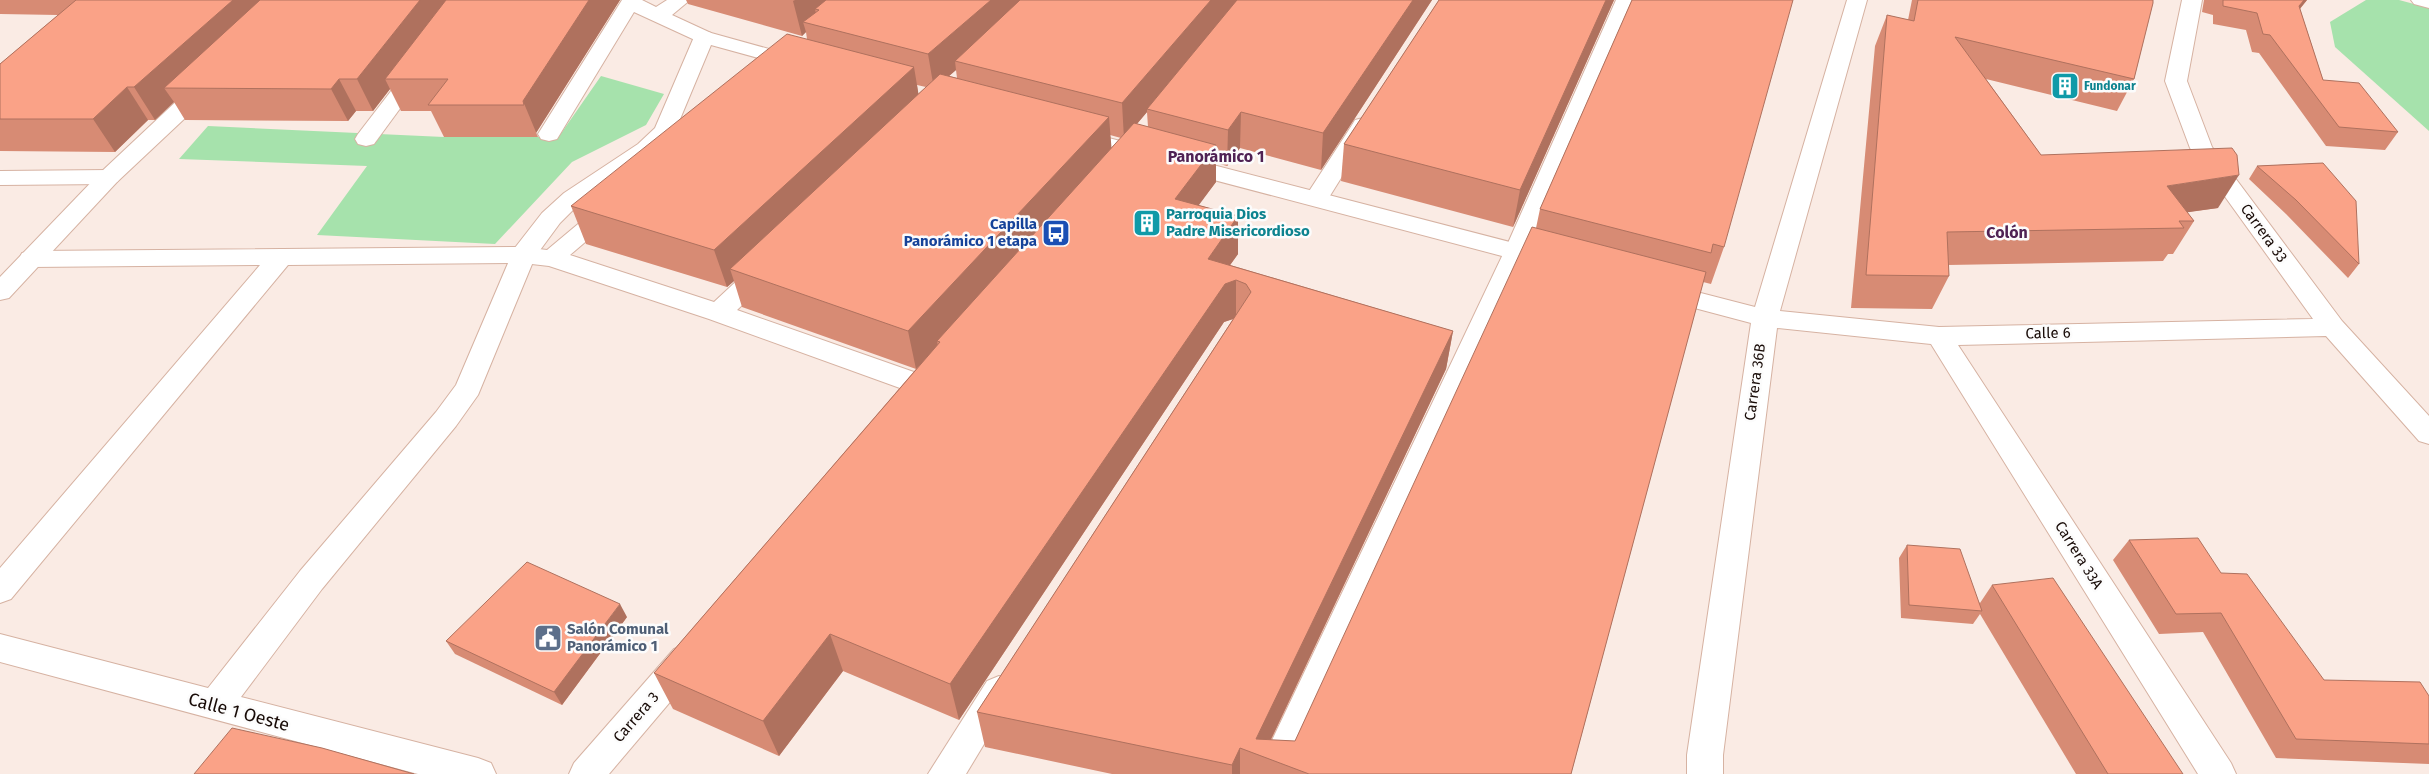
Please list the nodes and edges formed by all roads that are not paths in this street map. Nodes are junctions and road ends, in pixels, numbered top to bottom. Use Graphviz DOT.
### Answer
graph roads {
  1 [pos="680,0"];
  2 [pos="1626,0"];
  3 [pos="1856,0"];
  4 [pos="2192,0"];
  5 [pos="2421,0"];
  6 [pos="631,1"];
  7 [pos="2429,2"];
  8 [pos="658,15"];
  9 [pos="704,37"];
  10 [pos="809,42"];
  11 [pos="429,54"];
  12 [pos="786,59"];
  13 [pos="225,68"];
  14 [pos="823,69"];
  15 [pos="764,79"];
  16 [pos="1374,108"];
  17 [pos="1148,128"];
  18 [pos="1053,130"];
  19 [pos="549,134"];
  20 [pos="366,139"];
  21 [pos="1130,150"];
  22 [pos="1111,171"];
  23 [pos="109,177"];
  24 [pos="0,178"];
  25 [pos="628,194"];
  26 [pos="1316,199"];
  27 [pos="782,252"];
  28 [pos="1516,252"];
  29 [pos="523,255"];
  30 [pos="281,257"];
  31 [pos="552,258"];
  32 [pos="31,259"];
  33 [pos="1574,267"];
  34 [pos="1640,285"];
  35 [pos="0,292"];
  36 [pos="718,313"];
  37 [pos="1764,318"];
  38 [pos="2333,327"];
  39 [pos="1940,336"];
  40 [pos="941,364"];
  41 [pos="921,385"];
  42 [pos="902,408"];
  43 [pos="2429,434"];
  44 [pos="0,590"];
  45 [pos="703,639"];
  46 [pos="0,648"];
  47 [pos="1016,667"];
  48 [pos="214,706"];
  49 [pos="478,774"];
  50 [pos="587,774"];
  51 [pos="946,774"];
  52 [pos="1274,774"];
  53 [pos="1705,774"];
  54 [pos="2218,774"];
  1 -- 8 [label="street"];
  2 -- 28 [label="street"];
  3 -- 37 [label="street, Carrera 36B"];
  4 -- 38 [label="street, Carrera 33"];
  5 -- 7 [label="street"];
  6 -- 8 [label="street"];
  6 -- 19 [label="street"];
  8 -- 9 [label="street"];
  9 -- 12 [label="street"];
  9 -- 29 [label="street"];
  10 -- 12 [label="street"];
  11 -- 20 [label="street"];
  12 -- 14 [label="street"];
  12 -- 15 [label="street"];
  13 -- 23 [label="street"];
  16 -- 26 [label="street"];
  17 -- 21 [label="street"];
  18 -- 21 [label="street"];
  21 -- 22 [label="street"];
  21 -- 26 [label="street"];
  23 -- 24 [label="street"];
  23 -- 32 [label="street"];
  25 -- 31 [label="street"];
  26 -- 28 [label="street"];
  27 -- 36 [label="street"];
  28 -- 33 [label="street"];
  28 -- 52 [label="street"];
  29 -- 30 [label="street"];
  29 -- 31 [label="street"];
  29 -- 48 [label="street"];
  30 -- 32 [label="street"];
  30 -- 44 [label="street"];
  31 -- 36 [label="street"];
  32 -- 35 [label="street"];
  34 -- 37 [label="street, Calle 6"];
  36 -- 41 [label="street"];
  37 -- 39 [label="street, Calle 6"];
  37 -- 53 [label="street, Carrera 36B"];
  38 -- 39 [label="street, Calle 6"];
  38 -- 43 [label="street, Carrera 33"];
  39 -- 54 [label="street, Carrera 33A"];
  40 -- 41 [label="street"];
  41 -- 42 [label="street"];
  45 -- 50 [label="street, Carrera 3"];
  46 -- 48 [label="street, Calle 1 Oeste"];
  47 -- 51 [label="street"];
  48 -- 49 [label="street, Calle 1 Oeste"];
}
